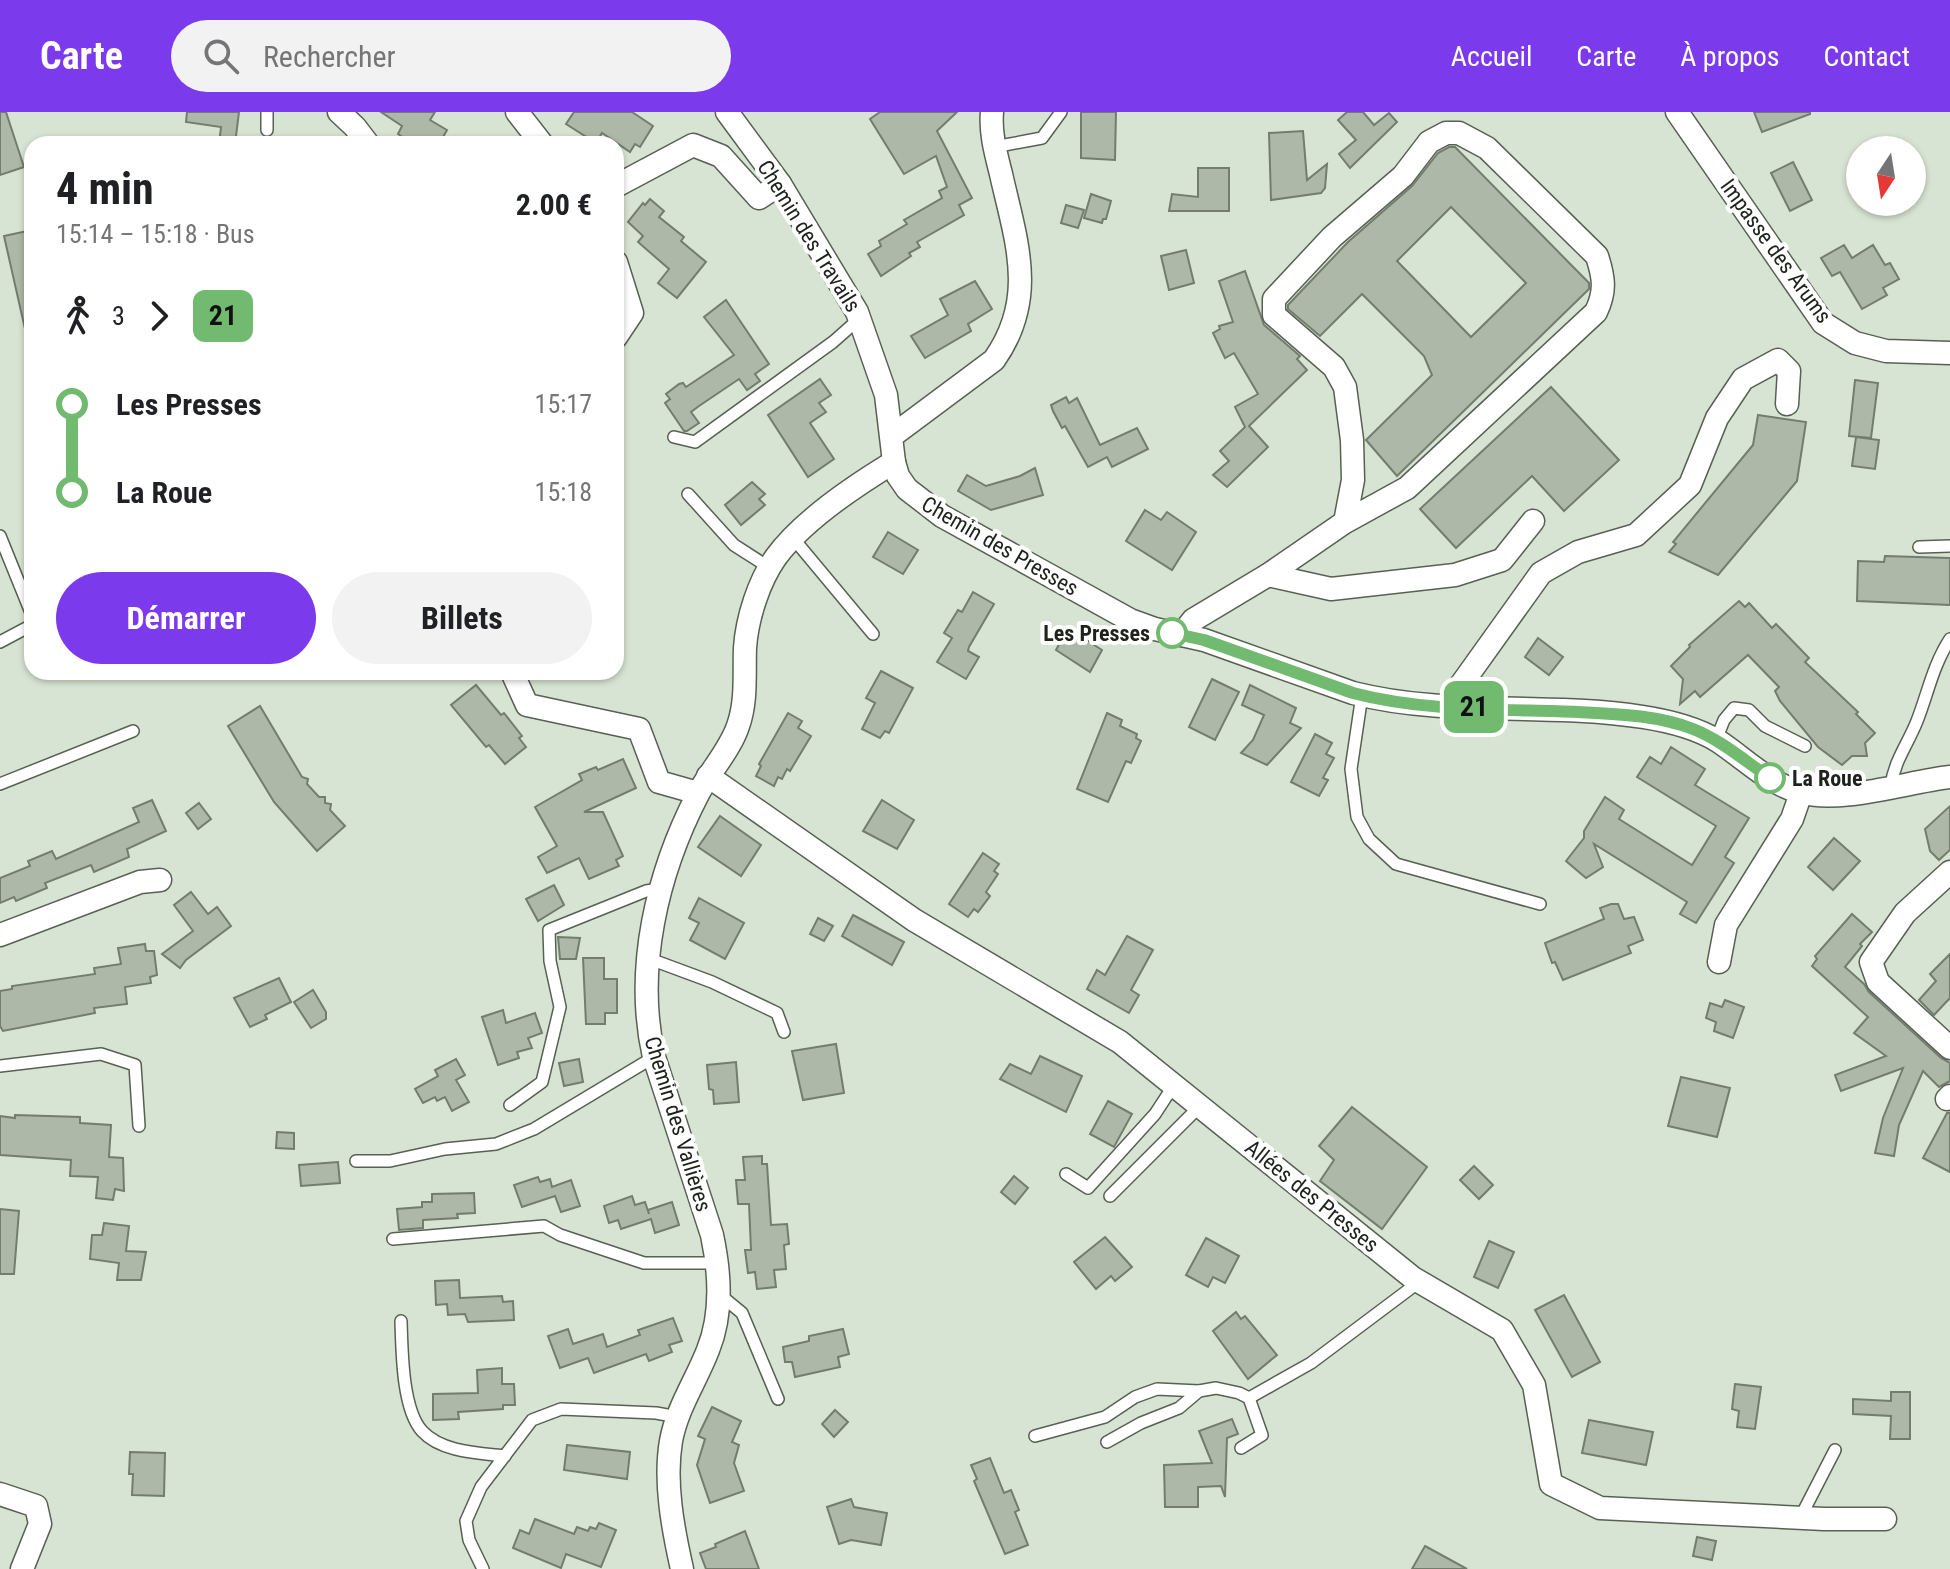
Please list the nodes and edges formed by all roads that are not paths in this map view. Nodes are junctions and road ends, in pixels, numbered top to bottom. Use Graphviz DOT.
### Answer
graph roads {
  1 [pos="267,112"];
  2 [pos="339,112"];
  3 [pos="517,112"];
  4 [pos="992,112"];
  5 [pos="1061,112"];
  6 [pos="1677,112"];
  7 [pos="732,114"];
  8 [pos="267,130"];
  9 [pos="362,136"];
  10 [pos="536,136"];
  11 [pos="994,147"];
  12 [pos="624,182"];
  13 [pos="780,184"];
  14 [pos="624,288"];
  15 [pos="860,319"];
  16 [pos="624,325"];
  17 [pos="1950,353"];
  18 [pos="1787,404"];
  19 [pos="892,436"];
  20 [pos="674,437"];
  21 [pos="894,462"];
  22 [pos="688,494"];
  23 [pos="1533,521"];
  24 [pos="1345,522"];
  25 [pos="0,536"];
  26 [pos="793,538"];
  27 [pos="1950,546"];
  28 [pos="1919,547"];
  29 [pos="770,568"];
  30 [pos="1268,575"];
  31 [pos="24,595"];
  32 [pos="24,629"];
  33 [pos="873,634"];
  34 [pos="1181,635"];
  35 [pos="1950,639"];
  36 [pos="0,642"];
  37 [pos="516,680"];
  38 [pos="1362,695"];
  39 [pos="1456,706"];
  40 [pos="133,731"];
  41 [pos="1716,740"];
  42 [pos="1805,746"];
  43 [pos="1950,777"];
  44 [pos="0,784"];
  45 [pos="703,785"];
  46 [pos="1891,786"];
  47 [pos="1801,793"];
  48 [pos="1950,872"];
  49 [pos="160,880"];
  50 [pos="660,889"];
  51 [pos="1540,904"];
  52 [pos="0,935"];
  53 [pos="650,959"];
  54 [pos="1719,962"];
  55 [pos="784,1032"];
  56 [pos="1950,1048"];
  57 [pos="654,1057"];
  58 [pos="0,1066"];
  59 [pos="1174,1085"];
  60 [pos="510,1105"];
  61 [pos="1200,1106"];
  62 [pos="139,1126"];
  63 [pos="356,1161"];
  64 [pos="1066,1174"];
  65 [pos="1110,1196"];
  66 [pos="393,1239"];
  67 [pos="718,1263"];
  68 [pos="1419,1282"];
  69 [pos="719,1294"];
  70 [pos="401,1321"];
  71 [pos="1199,1391"];
  72 [pos="1249,1398"];
  73 [pos="778,1399"];
  74 [pos="678,1417"];
  75 [pos="1035,1436"];
  76 [pos="1107,1442"];
  77 [pos="1241,1448"];
  78 [pos="1835,1450"];
  79 [pos="505,1456"];
  80 [pos="0,1494"];
  81 [pos="1800,1518"];
  82 [pos="1885,1519"];
  83 [pos="22,1569"];
  84 [pos="483,1569"];
  85 [pos="682,1569"];
  1 -- 8 [label="lane"];
  2 -- 9 [label="street"];
  3 -- 10 [label="street"];
  4 -- 11 [label="street"];
  5 -- 11 [label="lane"];
  6 -- 17 [label="street, Impasse des Arums"];
  7 -- 13 [label="street, Chemin des Travails"];
  11 -- 19 [label="street"];
  12 -- 13 [label="street"];
  13 -- 15 [label="street, Chemin des Travails"];
  14 -- 16 [label="street"];
  15 -- 19 [label="street, Chemin des Travails"];
  15 -- 20 [label="lane"];
  18 -- 39 [label="street"];
  19 -- 21 [label="street, Chemin des Travails"];
  21 -- 26 [label="street, Chemin des Vallières"];
  21 -- 34 [label="street, Chemin des Presses"];
  22 -- 29 [label="lane"];
  23 -- 30 [label="street"];
  24 -- 24 [label="street"];
  24 -- 30 [label="street"];
  25 -- 31 [label="lane"];
  26 -- 29 [label="street, Chemin des Vallières"];
  26 -- 33 [label="lane"];
  27 -- 28 [label="lane"];
  29 -- 45 [label="street, Chemin des Vallières"];
  30 -- 34 [label="street"];
  32 -- 36 [label="lane"];
  34 -- 38 [label="street, Chemin des Presses"];
  35 -- 46 [label="lane"];
  37 -- 45 [label="street, Allées des Presses"];
  38 -- 39 [label="street, Chemin des Presses"];
  38 -- 51 [label="lane"];
  39 -- 41 [label="street, Chemin des Presses"];
  40 -- 44 [label="lane"];
  41 -- 42 [label="lane"];
  41 -- 47 [label="street, Chemin des Presses"];
  43 -- 46 [label="street, Chemin des Presses"];
  45 -- 50 [label="street, Chemin des Vallières"];
  45 -- 59 [label="street, Allées des Presses"];
  46 -- 47 [label="street, Chemin des Presses"];
  47 -- 54 [label="street"];
  48 -- 56 [label="street"];
  49 -- 52 [label="street"];
  50 -- 53 [label="street, Chemin des Vallières"];
  50 -- 60 [label="lane"];
  53 -- 55 [label="lane"];
  53 -- 57 [label="street, Chemin des Vallières"];
  57 -- 63 [label="lane"];
  57 -- 67 [label="street, Chemin des Vallières"];
  58 -- 62 [label="lane"];
  59 -- 61 [label="street, Allées des Presses"];
  59 -- 64 [label="lane"];
  61 -- 65 [label="lane"];
  61 -- 68 [label="street, Allées des Presses"];
  66 -- 67 [label="lane"];
  67 -- 69 [label="street, Chemin des Vallières"];
  68 -- 72 [label="lane"];
  68 -- 81 [label="street, Allées des Presses"];
  69 -- 73 [label="lane"];
  69 -- 74 [label="street, Chemin des Vallières"];
  70 -- 79 [label="lane"];
  71 -- 72 [label="lane"];
  71 -- 75 [label="lane"];
  71 -- 76 [label="lane"];
  72 -- 77 [label="lane"];
  74 -- 79 [label="lane"];
  74 -- 85 [label="street, Chemin des Vallières"];
  78 -- 81 [label="lane"];
  79 -- 84 [label="lane"];
  80 -- 83 [label="street"];
  81 -- 82 [label="street, Allées des Presses"];
}
